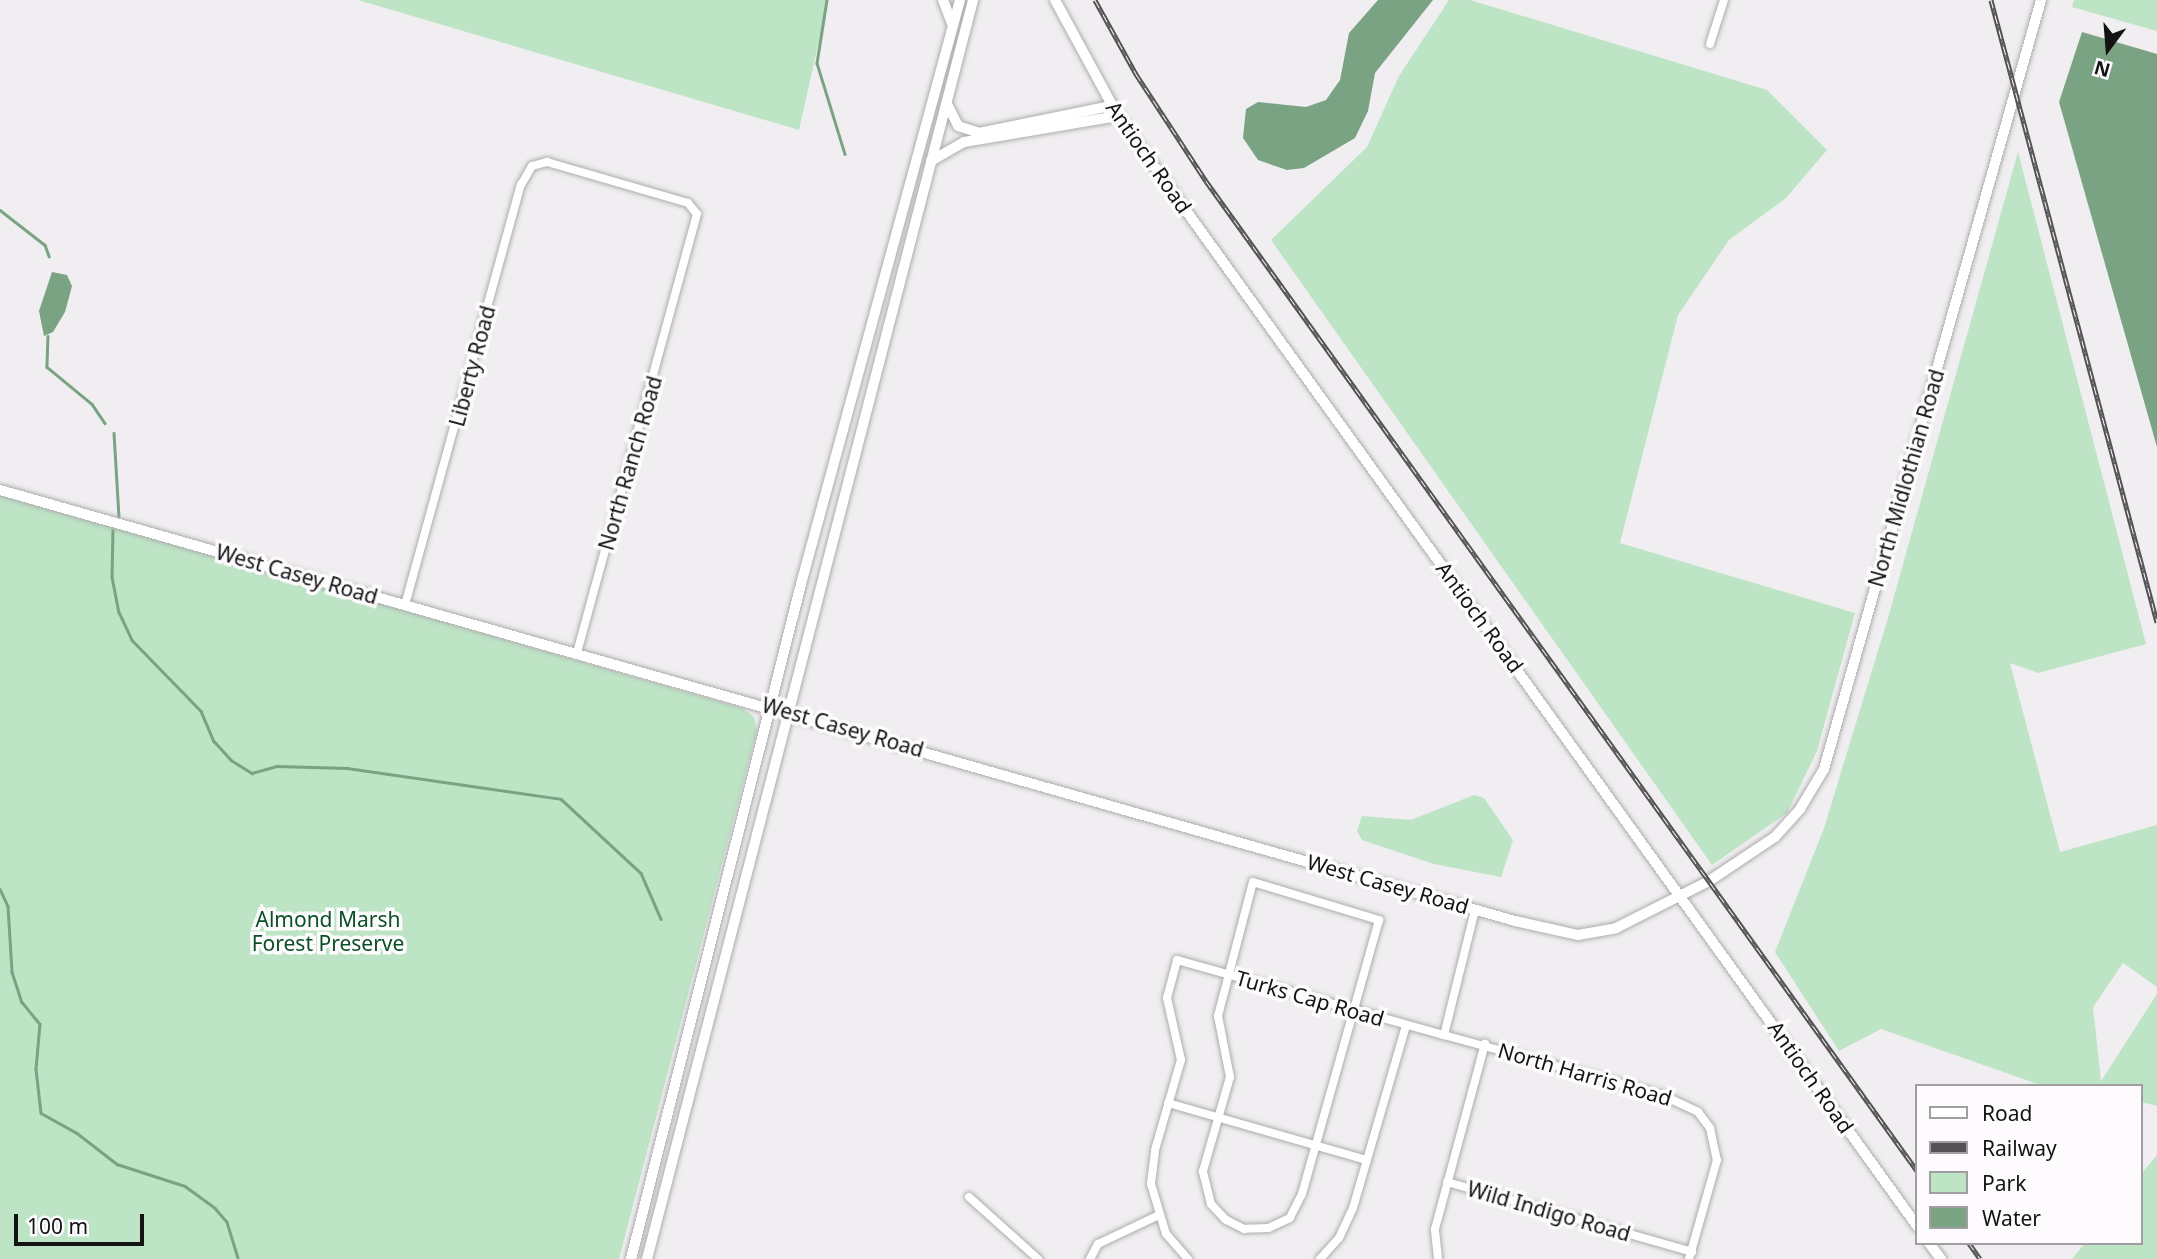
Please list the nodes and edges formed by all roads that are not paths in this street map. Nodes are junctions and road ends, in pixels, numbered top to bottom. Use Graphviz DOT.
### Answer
graph roads {
  1 [pos="943,0"];
  2 [pos="960,0"];
  3 [pos="973,0"];
  4 [pos="1055,0"];
  5 [pos="1724,0"];
  6 [pos="2040,0"];
  7 [pos="952,28"];
  8 [pos="1710,44"];
  9 [pos="947,102"];
  10 [pos="1111,106"];
  11 [pos="1118,116"];
  12 [pos="931,161"];
  13 [pos="569,169"];
  14 [pos="0,490"];
  15 [pos="405,605"];
  16 [pos="577,653"];
  17 [pos="771,707"];
  18 [pos="786,710"];
  19 [pos="1682,896"];
  20 [pos="1475,910"];
  21 [pos="1229,975"];
  22 [pos="1355,1011"];
  23 [pos="1406,1026"];
  24 [pos="1444,1035"];
  25 [pos="1485,1044"];
  26 [pos="1168,1103"];
  27 [pos="1219,1117"];
  28 [pos="1317,1145"];
  29 [pos="1367,1160"];
  30 [pos="1447,1182"];
  31 [pos="969,1197"];
  32 [pos="1157,1216"];
  33 [pos="1916,1225"];
  34 [pos="1690,1255"];
  35 [pos="631,1259"];
  36 [pos="647,1259"];
  37 [pos="1038,1259"];
  38 [pos="1090,1259"];
  39 [pos="1188,1259"];
  40 [pos="1320,1259"];
  41 [pos="1438,1259"];
  1 -- 7 [label="main road"];
  2 -- 7 [label="main road"];
  3 -- 9 [label="main road"];
  4 -- 10 [label="main road, Antioch Road"];
  5 -- 8 [label="street"];
  6 -- 19 [label="main road, North Midlothian Road"];
  7 -- 17 [label="main road"];
  9 -- 10 [label="main road"];
  9 -- 12 [label="main road"];
  10 -- 11 [label="main road, Antioch Road"];
  11 -- 12 [label="main road"];
  11 -- 19 [label="main road, Antioch Road"];
  12 -- 18 [label="main road"];
  13 -- 15 [label="street, Liberty Road"];
  13 -- 16 [label="street, North Ranch Road"];
  14 -- 15 [label="main road, West Casey Road"];
  15 -- 16 [label="main road, West Casey Road"];
  16 -- 17 [label="main road, West Casey Road"];
  17 -- 18 [label="main road, West Casey Road"];
  17 -- 35 [label="main road"];
  18 -- 20 [label="main road, West Casey Road"];
  18 -- 36 [label="main road"];
  19 -- 20 [label="main road, West Casey Road"];
  19 -- 33 [label="main road, Antioch Road"];
  20 -- 24 [label="street"];
  21 -- 22 [label="street, Turks Cap Road"];
  21 -- 22 [label="street"];
  21 -- 26 [label="street, Turks Cap Road"];
  21 -- 27 [label="street"];
  22 -- 23 [label="street, Turks Cap Road"];
  22 -- 28 [label="street"];
  23 -- 24 [label="street, Turks Cap Road"];
  23 -- 29 [label="street"];
  24 -- 25 [label="street, North Harris Road"];
  25 -- 30 [label="street"];
  25 -- 34 [label="street, North Harris Road"];
  26 -- 27 [label="street"];
  26 -- 32 [label="street"];
  27 -- 28 [label="street"];
  27 -- 28 [label="street"];
  28 -- 29 [label="street"];
  29 -- 40 [label="street"];
  30 -- 34 [label="street, Wild Indigo Road"];
  30 -- 41 [label="street"];
  31 -- 37 [label="street"];
  32 -- 38 [label="street"];
  32 -- 39 [label="street"];
}
